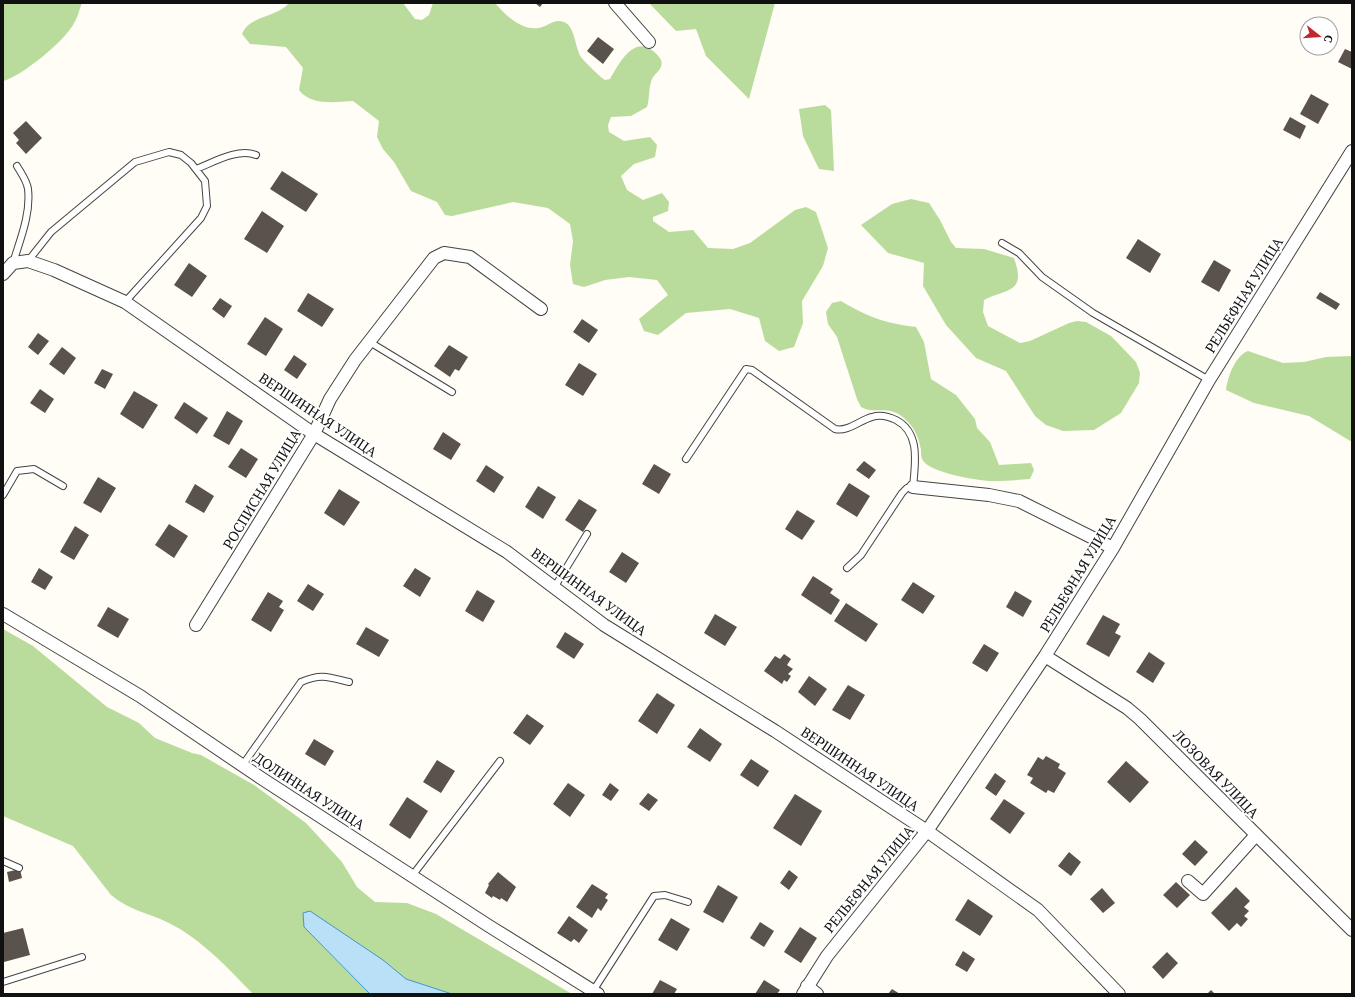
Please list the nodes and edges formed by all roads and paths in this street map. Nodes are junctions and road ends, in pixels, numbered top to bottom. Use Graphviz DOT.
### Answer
graph roads {
  1 [pos="614,3"];
  2 [pos="649,42"];
  3 [pos="1352,151"];
  4 [pos="256,155"];
  5 [pos="17,166"];
  6 [pos="196,169"];
  7 [pos="1002,244"];
  8 [pos="28,260"];
  9 [pos="13,263"];
  10 [pos="3,274"];
  11 [pos="125,302"];
  12 [pos="541,309"];
  13 [pos="368,341"];
  14 [pos="1209,380"];
  15 [pos="452,392"];
  16 [pos="314,434"];
  17 [pos="686,459"];
  18 [pos="63,486"];
  19 [pos="913,487"];
  20 [pos="3,495"];
  21 [pos="587,534"];
  22 [pos="1113,548"];
  23 [pos="847,568"];
  24 [pos="554,588"];
  25 [pos="3,614"];
  26 [pos="196,625"];
  27 [pos="1045,656"];
  28 [pos="349,682"];
  29 [pos="500,761"];
  30 [pos="242,766"];
  31 [pos="927,832"];
  32 [pos="1256,835"];
  33 [pos="3,861"];
  34 [pos="20,868"];
  35 [pos="412,876"];
  36 [pos="1188,881"];
  37 [pos="688,902"];
  38 [pos="1352,930"];
  39 [pos="82,957"];
  40 [pos="3,982"];
  41 [pos="805,990"];
  42 [pos="596,992"];
  43 [pos="817,994"];
  44 [pos="1119,994"];
  1 -- 2 [label="street"];
  3 -- 14 [label="street, РЕЛЬЕФНАЯ УЛИЦА"];
  4 -- 6 [label="lane"];
  5 -- 9 [label="lane"];
  6 -- 8 [label="lane"];
  6 -- 11 [label="lane"];
  7 -- 14 [label="lane"];
  8 -- 9 [label="street"];
  8 -- 11 [label="street, ВЕРШИННАЯ УЛИЦА"];
  9 -- 10 [label="street"];
  11 -- 16 [label="street, ВЕРШИННАЯ УЛИЦА"];
  12 -- 13 [label="street, РОСПИСНАЯ УЛИЦА"];
  13 -- 15 [label="lane"];
  13 -- 16 [label="street, РОСПИСНАЯ УЛИЦА"];
  14 -- 22 [label="street, РЕЛЬЕФНАЯ УЛИЦА"];
  16 -- 24 [label="street, ВЕРШИННАЯ УЛИЦА"];
  16 -- 26 [label="street, РОСПИСНАЯ УЛИЦА"];
  17 -- 19 [label="lane"];
  18 -- 20 [label="lane"];
  19 -- 22 [label="street"];
  19 -- 23 [label="lane"];
  21 -- 24 [label="lane"];
  22 -- 27 [label="street, РЕЛЬЕФНАЯ УЛИЦА"];
  24 -- 31 [label="street, ВЕРШИННАЯ УЛИЦА"];
  25 -- 30 [label="street, ДОЛИННАЯ УЛИЦА"];
  27 -- 31 [label="street, РЕЛЬЕФНАЯ УЛИЦА"];
  27 -- 32 [label="street, ЛОЗОВАЯ УЛИЦА"];
  28 -- 30 [label="lane"];
  29 -- 35 [label="lane"];
  30 -- 35 [label="street, ДОЛИННАЯ УЛИЦА"];
  31 -- 41 [label="street, РЕЛЬЕФНАЯ УЛИЦА"];
  31 -- 44 [label="street, ВЕРШИННАЯ УЛИЦА"];
  32 -- 36 [label="street"];
  32 -- 38 [label="street, ЛОЗОВАЯ УЛИЦА"];
  33 -- 34 [label="lane"];
  35 -- 42 [label="street, ДОЛИННАЯ УЛИЦА"];
  37 -- 42 [label="lane"];
  39 -- 40 [label="lane"];
  41 -- 43 [label="street"];
}
